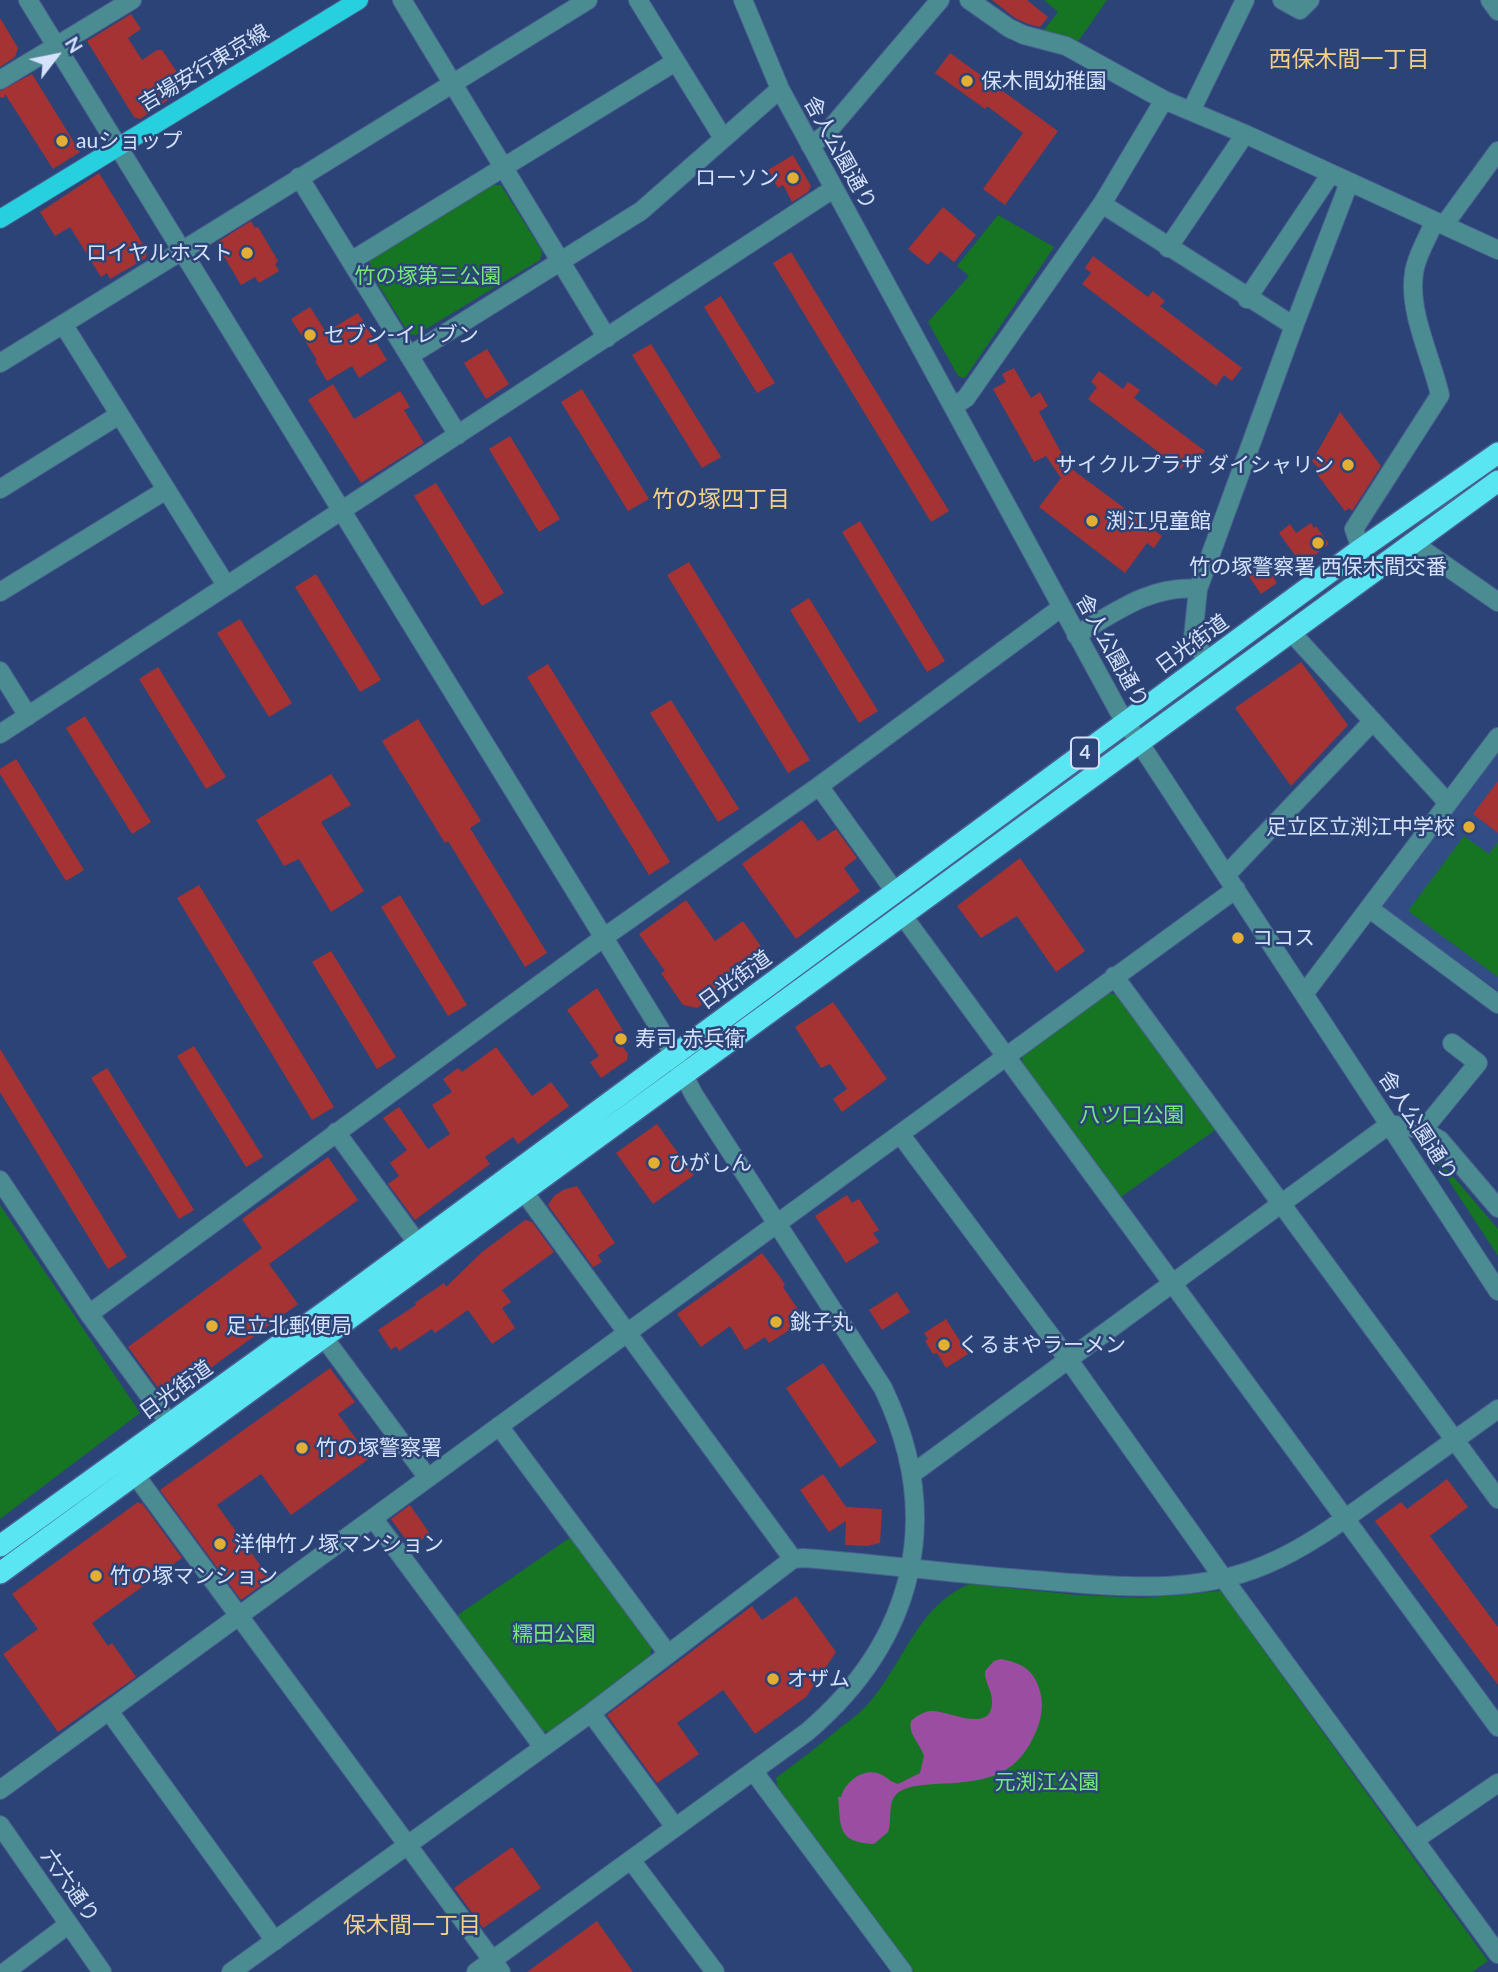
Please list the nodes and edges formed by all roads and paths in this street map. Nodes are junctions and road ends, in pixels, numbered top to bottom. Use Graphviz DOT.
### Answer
graph roads {
  1 [pos="28,0"];
  2 [pos="132,0"];
  3 [pos="359,0"];
  4 [pos="402,0"];
  5 [pos="588,0"];
  6 [pos="638,0"];
  7 [pos="743,0"];
  8 [pos="940,0"];
  9 [pos="969,0"];
  10 [pos="1245,0"];
  11 [pos="1282,0"];
  12 [pos="1310,0"];
  13 [pos="1490,0"];
  14 [pos="1498,11"];
  15 [pos="56,47"];
  16 [pos="675,62"];
  17 [pos="0,80"];
  18 [pos="453,83"];
  19 [pos="780,89"];
  20 [pos="1164,100"];
  21 [pos="1191,111"];
  22 [pos="1245,134"];
  23 [pos="723,138"];
  24 [pos="810,145"];
  25 [pos="118,148"];
  26 [pos="1498,151"];
  27 [pos="504,168"];
  28 [pos="1330,175"];
  29 [pos="299,177"];
  30 [pos="1349,183"];
  31 [pos="833,189"];
  32 [pos="1102,204"];
  33 [pos="0,219"];
  34 [pos="1439,223"];
  35 [pos="1168,248"];
  36 [pos="181,250"];
  37 [pos="1498,250"];
  38 [pos="560,260"];
  39 [pos="351,261"];
  40 [pos="1247,299"];
  41 [pos="63,324"];
  42 [pos="1294,326"];
  43 [pos="607,338"];
  44 [pos="409,356"];
  45 [pos="0,363"];
  46 [pos="954,406"];
  47 [pos="120,415"];
  48 [pos="457,435"];
  49 [pos="1498,453"];
  50 [pos="1498,481"];
  51 [pos="0,489"];
  52 [pos="166,490"];
  53 [pos="341,511"];
  54 [pos="1413,543"];
  55 [pos="1361,550"];
  56 [pos="226,585"];
  57 [pos="1198,589"];
  58 [pos="0,592"];
  59 [pos="1498,602"];
  60 [pos="1062,607"];
  61 [pos="1291,632"];
  62 [pos="1076,635"];
  63 [pos="1208,663"];
  64 [pos="0,671"];
  65 [pos="27,716"];
  66 [pos="1373,721"];
  67 [pos="1126,723"];
  68 [pos="0,734"];
  69 [pos="1498,737"];
  70 [pos="1140,744"];
  71 [pos="819,786"];
  72 [pos="1448,803"];
  73 [pos="1231,882"];
  74 [pos="896,893"];
  75 [pos="1370,909"];
  76 [pos="903,916"];
  77 [pos="603,938"];
  78 [pos="1114,976"];
  79 [pos="1304,994"];
  80 [pos="1498,1004"];
  81 [pos="1452,1043"];
  82 [pos="1006,1058"];
  83 [pos="678,1066"];
  84 [pos="1390,1124"];
  85 [pos="1423,1130"];
  86 [pos="336,1132"];
  87 [pos="900,1135"];
  88 [pos="0,1180"];
  89 [pos="524,1192"];
  90 [pos="1281,1204"];
  91 [pos="1498,1208"];
  92 [pos="777,1222"];
  93 [pos="418,1244"];
  94 [pos="1172,1283"];
  95 [pos="1498,1291"];
  96 [pos="89,1314"];
  97 [pos="318,1330"];
  98 [pos="626,1334"];
  99 [pos="1068,1359"];
  100 [pos="1498,1409"];
  101 [pos="170,1424"];
  102 [pos="499,1426"];
  103 [pos="1454,1440"];
  104 [pos="912,1474"];
  105 [pos="136,1476"];
  106 [pos="428,1478"];
  107 [pos="1498,1499"];
  108 [pos="373,1518"];
  109 [pos="1345,1519"];
  110 [pos="0,1546"];
  111 [pos="793,1559"];
  112 [pos="910,1568"];
  113 [pos="0,1573"];
  114 [pos="1224,1579"];
  115 [pos="238,1615"];
  116 [pos="668,1654"];
  117 [pos="109,1711"];
  118 [pos="591,1713"];
  119 [pos="1498,1727"];
  120 [pos="543,1747"];
  121 [pos="754,1772"];
  122 [pos="1498,1783"];
  123 [pos="0,1790"];
  124 [pos="0,1825"];
  125 [pos="675,1827"];
  126 [pos="1416,1839"];
  127 [pos="407,1846"];
  128 [pos="631,1860"];
  129 [pos="69,1924"];
  130 [pos="275,1941"];
  131 [pos="1498,1954"];
  132 [pos="497,1966"];
  133 [pos="5,1972"];
  134 [pos="102,1972"];
  135 [pos="231,1972"];
  136 [pos="476,1972"];
  137 [pos="715,1972"];
  138 [pos="903,1972"];
  1 -- 15 [label="street"];
  2 -- 15 [label="street"];
  3 -- 25 [label="main road, 吉場安行東京線"];
  4 -- 18 [label="street"];
  5 -- 18 [label="street"];
  6 -- 16 [label="street"];
  7 -- 19 [label="street, 舎人公園通り"];
  8 -- 24 [label="street"];
  9 -- 20 [label="street"];
  10 -- 21 [label="street"];
  11 -- 12 [label="street"];
  13 -- 14 [label="street"];
  15 -- 17 [label="street"];
  15 -- 25 [label="street"];
  16 -- 23 [label="street"];
  16 -- 27 [label="street"];
  18 -- 27 [label="street"];
  18 -- 29 [label="street"];
  19 -- 23 [label="street"];
  19 -- 24 [label="street, 舎人公園通り"];
  20 -- 21 [label="street"];
  20 -- 32 [label="street"];
  21 -- 22 [label="street"];
  22 -- 28 [label="street"];
  22 -- 35 [label="street"];
  23 -- 38 [label="street"];
  24 -- 31 [label="street, 舎人公園通り"];
  25 -- 33 [label="main road, 吉場安行東京線"];
  25 -- 36 [label="street"];
  26 -- 34 [label="street"];
  27 -- 38 [label="street"];
  27 -- 39 [label="street"];
  28 -- 30 [label="street"];
  28 -- 40 [label="street"];
  29 -- 36 [label="street"];
  29 -- 39 [label="street"];
  30 -- 34 [label="street"];
  30 -- 42 [label="street"];
  31 -- 43 [label="street"];
  31 -- 46 [label="street, 舎人公園通り"];
  32 -- 35 [label="street"];
  32 -- 46 [label="street"];
  34 -- 37 [label="street"];
  34 -- 55 [label="street"];
  35 -- 40 [label="street"];
  36 -- 41 [label="street"];
  36 -- 53 [label="street"];
  38 -- 43 [label="street"];
  38 -- 44 [label="street"];
  39 -- 44 [label="street"];
  40 -- 42 [label="street"];
  41 -- 45 [label="street"];
  41 -- 47 [label="street"];
  42 -- 57 [label="street"];
  43 -- 48 [label="street"];
  44 -- 48 [label="street"];
  46 -- 60 [label="street, 舎人公園通り"];
  47 -- 51 [label="street"];
  47 -- 52 [label="street"];
  48 -- 53 [label="street"];
  49 -- 55 [label="highway, 日光街道 / 4"];
  50 -- 54 [label="highway, 日光街道 / 4"];
  52 -- 56 [label="street"];
  52 -- 58 [label="street"];
  53 -- 56 [label="street"];
  53 -- 77 [label="street"];
  54 -- 59 [label="street"];
  54 -- 61 [label="highway, 日光街道 / 4"];
  55 -- 63 [label="highway, 日光街道 / 4"];
  56 -- 65 [label="street"];
  57 -- 62 [label="street"];
  57 -- 63 [label="street"];
  60 -- 62 [label="street, 舎人公園通り"];
  60 -- 71 [label="street"];
  61 -- 66 [label="street"];
  61 -- 70 [label="highway, 日光街道 / 4"];
  62 -- 67 [label="street, 舎人公園通り"];
  63 -- 67 [label="highway, 日光街道 / 4"];
  64 -- 65 [label="street"];
  65 -- 68 [label="street"];
  66 -- 72 [label="street"];
  66 -- 73 [label="street"];
  67 -- 70 [label="street, 舎人公園通り"];
  67 -- 74 [label="highway, 日光街道 / 4"];
  69 -- 72 [label="street"];
  70 -- 73 [label="street, 舎人公園通り"];
  70 -- 76 [label="highway, 日光街道 / 4"];
  71 -- 74 [label="street"];
  71 -- 77 [label="street"];
  72 -- 75 [label="street"];
  73 -- 78 [label="street"];
  73 -- 79 [label="street, 舎人公園通り"];
  74 -- 83 [label="highway, 日光街道 / 4"];
  75 -- 79 [label="street"];
  75 -- 80 [label="street"];
  76 -- 82 [label="street"];
  76 -- 83 [label="highway, 日光街道 / 4"];
  77 -- 83 [label="street"];
  77 -- 86 [label="street"];
  78 -- 82 [label="street"];
  78 -- 90 [label="street"];
  79 -- 84 [label="street, 舎人公園通り"];
  81 -- 85 [label="street"];
  82 -- 87 [label="street"];
  82 -- 94 [label="street"];
  83 -- 89 [label="highway, 日光街道 / 4"];
  83 -- 92 [label="street"];
  83 -- 93 [label="highway, 日光街道 / 4"];
  84 -- 85 [label="street"];
  84 -- 90 [label="street"];
  84 -- 95 [label="street, 舎人公園通り"];
  85 -- 91 [label="street"];
  86 -- 93 [label="street"];
  86 -- 96 [label="street"];
  87 -- 92 [label="street"];
  87 -- 99 [label="street"];
  88 -- 96 [label="street"];
  89 -- 97 [label="highway, 日光街道 / 4"];
  89 -- 98 [label="street"];
  90 -- 94 [label="street"];
  90 -- 103 [label="street"];
  92 -- 98 [label="street"];
  92 -- 104 [label="street"];
  93 -- 97 [label="highway, 日光街道 / 4"];
  94 -- 99 [label="street"];
  94 -- 109 [label="street"];
  96 -- 101 [label="street"];
  97 -- 101 [label="highway, 日光街道 / 4"];
  97 -- 105 [label="highway, 日光街道 / 4"];
  97 -- 106 [label="street"];
  98 -- 102 [label="street"];
  98 -- 111 [label="street"];
  99 -- 104 [label="street"];
  99 -- 114 [label="street"];
  100 -- 103 [label="street"];
  101 -- 110 [label="highway, 日光街道 / 4"];
  102 -- 106 [label="street"];
  102 -- 116 [label="street"];
  103 -- 107 [label="street"];
  103 -- 109 [label="street"];
  104 -- 112 [label="street"];
  105 -- 113 [label="highway, 日光街道 / 4"];
  105 -- 115 [label="street"];
  106 -- 108 [label="street"];
  108 -- 115 [label="street"];
  108 -- 120 [label="street"];
  109 -- 114 [label="street"];
  109 -- 119 [label="street"];
  111 -- 112 [label="street"];
  111 -- 116 [label="street"];
  112 -- 114 [label="street"];
  112 -- 121 [label="street"];
  114 -- 126 [label="street"];
  115 -- 117 [label="street"];
  115 -- 127 [label="street"];
  116 -- 118 [label="street"];
  117 -- 123 [label="street"];
  117 -- 130 [label="street"];
  118 -- 120 [label="street"];
  118 -- 125 [label="street"];
  120 -- 127 [label="street"];
  121 -- 125 [label="street"];
  121 -- 138 [label="street"];
  122 -- 126 [label="street"];
  124 -- 129 [label="street, 六六通り"];
  125 -- 128 [label="street"];
  126 -- 131 [label="street"];
  127 -- 130 [label="street"];
  127 -- 132 [label="street"];
  128 -- 132 [label="street"];
  128 -- 137 [label="street"];
  129 -- 133 [label="street"];
  129 -- 134 [label="street, 六六通り"];
  130 -- 135 [label="street"];
  132 -- 136 [label="street"];
}
